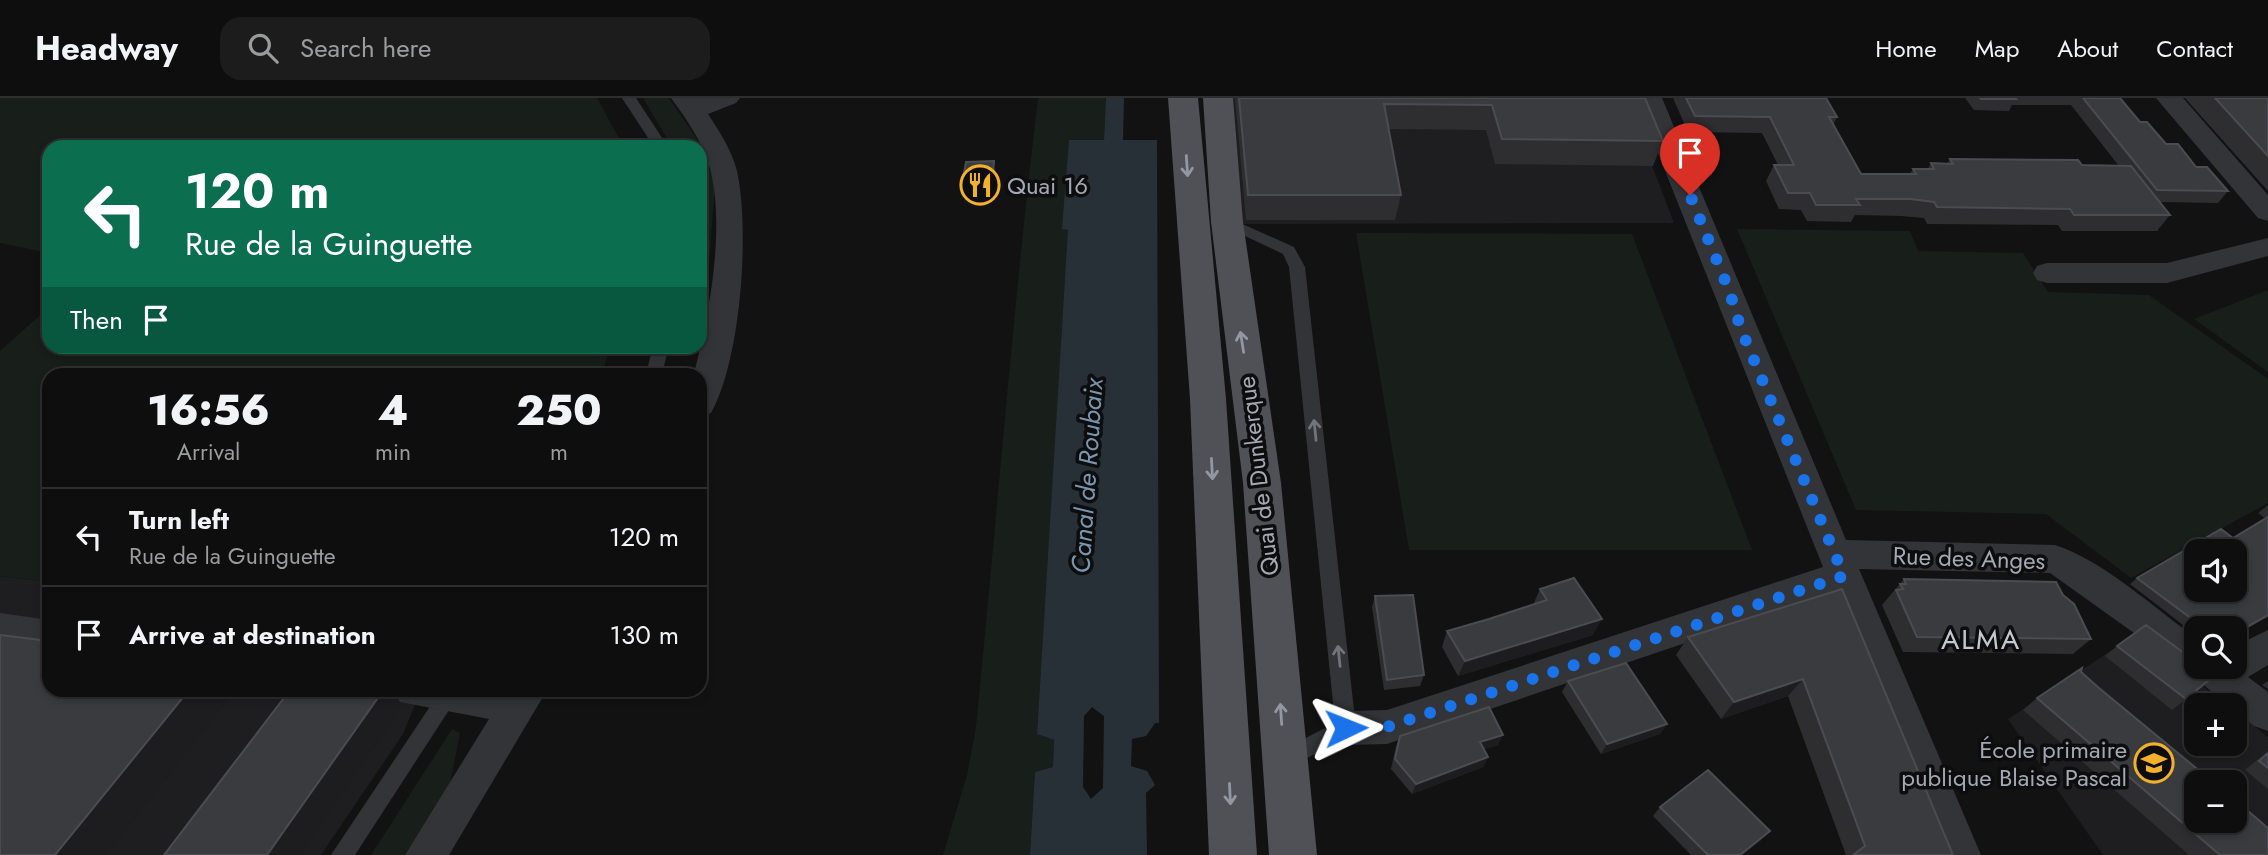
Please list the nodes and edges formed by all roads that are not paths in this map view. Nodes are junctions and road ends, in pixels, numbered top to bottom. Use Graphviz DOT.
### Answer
graph roads {
  1 [pos="629,98"];
  2 [pos="727,98"];
  3 [pos="1183,98"];
  4 [pos="1218,98"];
  5 [pos="1649,98"];
  6 [pos="2169,98"];
  7 [pos="689,104"];
  8 [pos="656,140"];
  9 [pos="2268,212"];
  10 [pos="1227,222"];
  11 [pos="2268,247"];
  12 [pos="2047,273"];
  13 [pos="707,383"];
  14 [pos="1840,565"];
  15 [pos="0,629"];
  16 [pos="42,635"];
  17 [pos="2184,644"];
  18 [pos="2268,646"];
  19 [pos="2247,655"];
  20 [pos="2231,679"];
  21 [pos="434,697"];
  22 [pos="523,698"];
  23 [pos="2268,714"];
  24 [pos="1346,728"];
  25 [pos="1284,759"];
  26 [pos="342,855"];
  27 [pos="426,855"];
  28 [pos="1233,855"];
  29 [pos="1293,855"];
  30 [pos="1960,855"];
  1 -- 8 [label="lane"];
  2 -- 7 [label="street"];
  3 -- 28 [label="main road, Quai de Dunkerque, one-way"];
  4 -- 10 [label="main road, Quai de Dunkerque"];
  5 -- 14 [label="street"];
  6 -- 9 [label="street"];
  7 -- 13 [label="street"];
  24 -- 10 [label="lane, one-way"];
  25 -- 10 [label="main road, Quai de Dunkerque, one-way"];
  11 -- 12 [label="street"];
  14 -- 17 [label="street, Rue des Anges"];
  14 -- 24 [label="street, Rue des Anges"];
  14 -- 30 [label="street"];
  15 -- 16 [label="street"];
  18 -- 19 [label="street"];
  20 -- 23 [label="street, Rue des Anges"];
  21 -- 26 [label="lane"];
  22 -- 27 [label="street"];
  24 -- 25 [label="lane"];
  25 -- 29 [label="main road, Quai de Dunkerque"];
}
